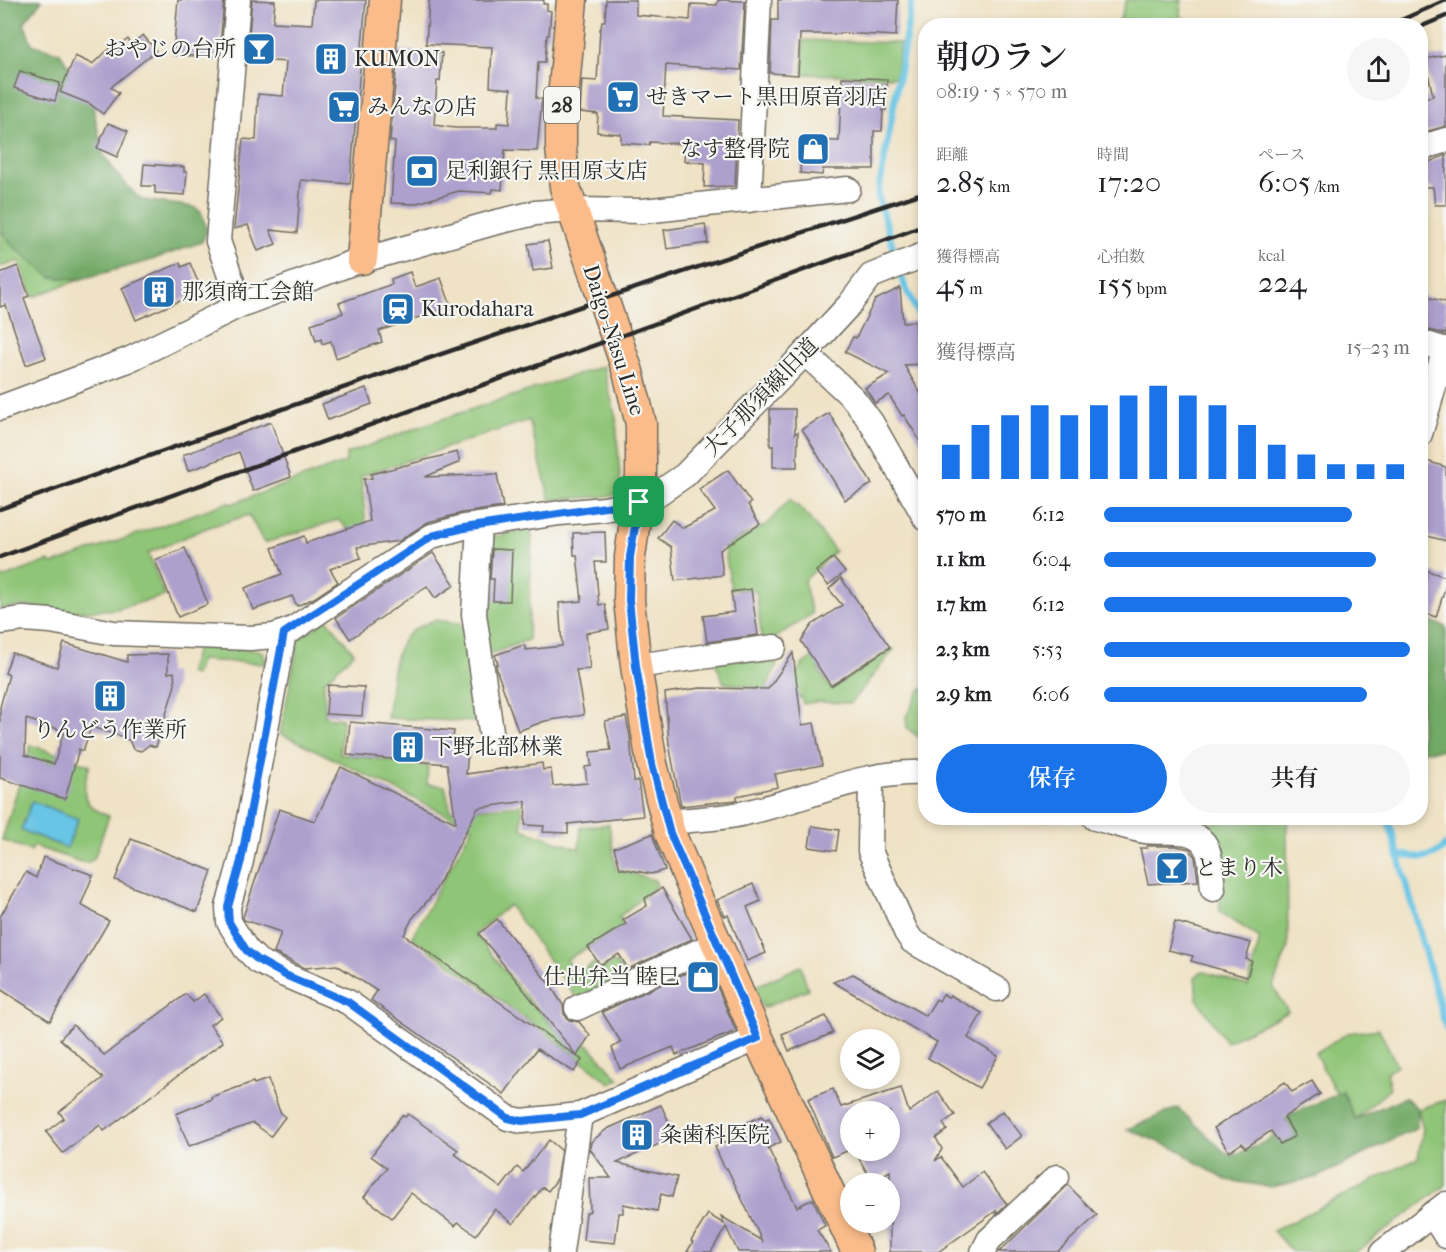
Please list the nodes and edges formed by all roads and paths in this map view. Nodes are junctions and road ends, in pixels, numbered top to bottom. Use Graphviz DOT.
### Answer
graph roads {
  1 [pos="238,0"];
  2 [pos="385,0"];
  3 [pos="572,0"];
  4 [pos="759,0"];
  5 [pos="1446,140"];
  6 [pos="1428,146"];
  7 [pos="848,189"];
  8 [pos="748,200"];
  9 [pos="571,210"];
  10 [pos="918,257"];
  11 [pos="362,260"];
  12 [pos="240,305"];
  13 [pos="1428,345"];
  14 [pos="1445,350"];
  15 [pos="805,353"];
  16 [pos="1428,407"];
  17 [pos="0,408"];
  18 [pos="639,502"];
  19 [pos="918,505"];
  20 [pos="479,525"];
  21 [pos="0,622"];
  22 [pos="284,633"];
  23 [pos="774,647"];
  24 [pos="636,666"];
  25 [pos="492,738"];
  26 [pos="918,772"];
  27 [pos="870,778"];
  28 [pos="667,822"];
  29 [pos="1122,825"];
  30 [pos="1213,889"];
  31 [pos="717,944"];
  32 [pos="997,989"];
  33 [pos="577,1008"];
  34 [pos="758,1038"];
  35 [pos="580,1115"];
  36 [pos="1057,1178"];
  37 [pos="1439,1209"];
  38 [pos="1446,1236"];
  39 [pos="561,1252"];
  40 [pos="857,1252"];
  41 [pos="983,1252"];
  42 [pos="1383,1252"];
  1 -- 12 [label="street"];
  2 -- 11 [label="main road"];
  3 -- 9 [label="main road, Daigo-Nasu Line / 28"];
  4 -- 8 [label="street"];
  5 -- 6 [label="street"];
  7 -- 8 [label="street"];
  8 -- 9 [label="street"];
  9 -- 11 [label="street"];
  9 -- 18 [label="main road, Daigo-Nasu Line / 28"];
  10 -- 15 [label="street, 大子那須線旧道"];
  11 -- 12 [label="street"];
  12 -- 17 [label="street"];
  13 -- 14 [label="street"];
  14 -- 16 [label="street"];
  15 -- 18 [label="street, 大子那須線旧道"];
  15 -- 19 [label="street"];
  18 -- 20 [label="street, 大子那須線旧道"];
  18 -- 24 [label="main road, Daigo-Nasu Line / 28"];
  20 -- 22 [label="street, 大子那須線旧道"];
  20 -- 25 [label="street"];
  21 -- 22 [label="street"];
  22 -- 35 [label="street"];
  23 -- 24 [label="street"];
  24 -- 28 [label="main road, Daigo-Nasu Line / 28"];
  26 -- 27 [label="street"];
  27 -- 28 [label="street"];
  27 -- 32 [label="street"];
  28 -- 31 [label="main road, Daigo-Nasu Line / 28"];
  29 -- 30 [label="street"];
  31 -- 33 [label="street"];
  31 -- 34 [label="main road, Daigo-Nasu Line / 28"];
  34 -- 35 [label="street"];
  34 -- 40 [label="main road, Daigo-Nasu Line / 28"];
  35 -- 39 [label="street"];
  36 -- 41 [label="street"];
  37 -- 38 [label="street"];
  37 -- 42 [label="street"];
}
